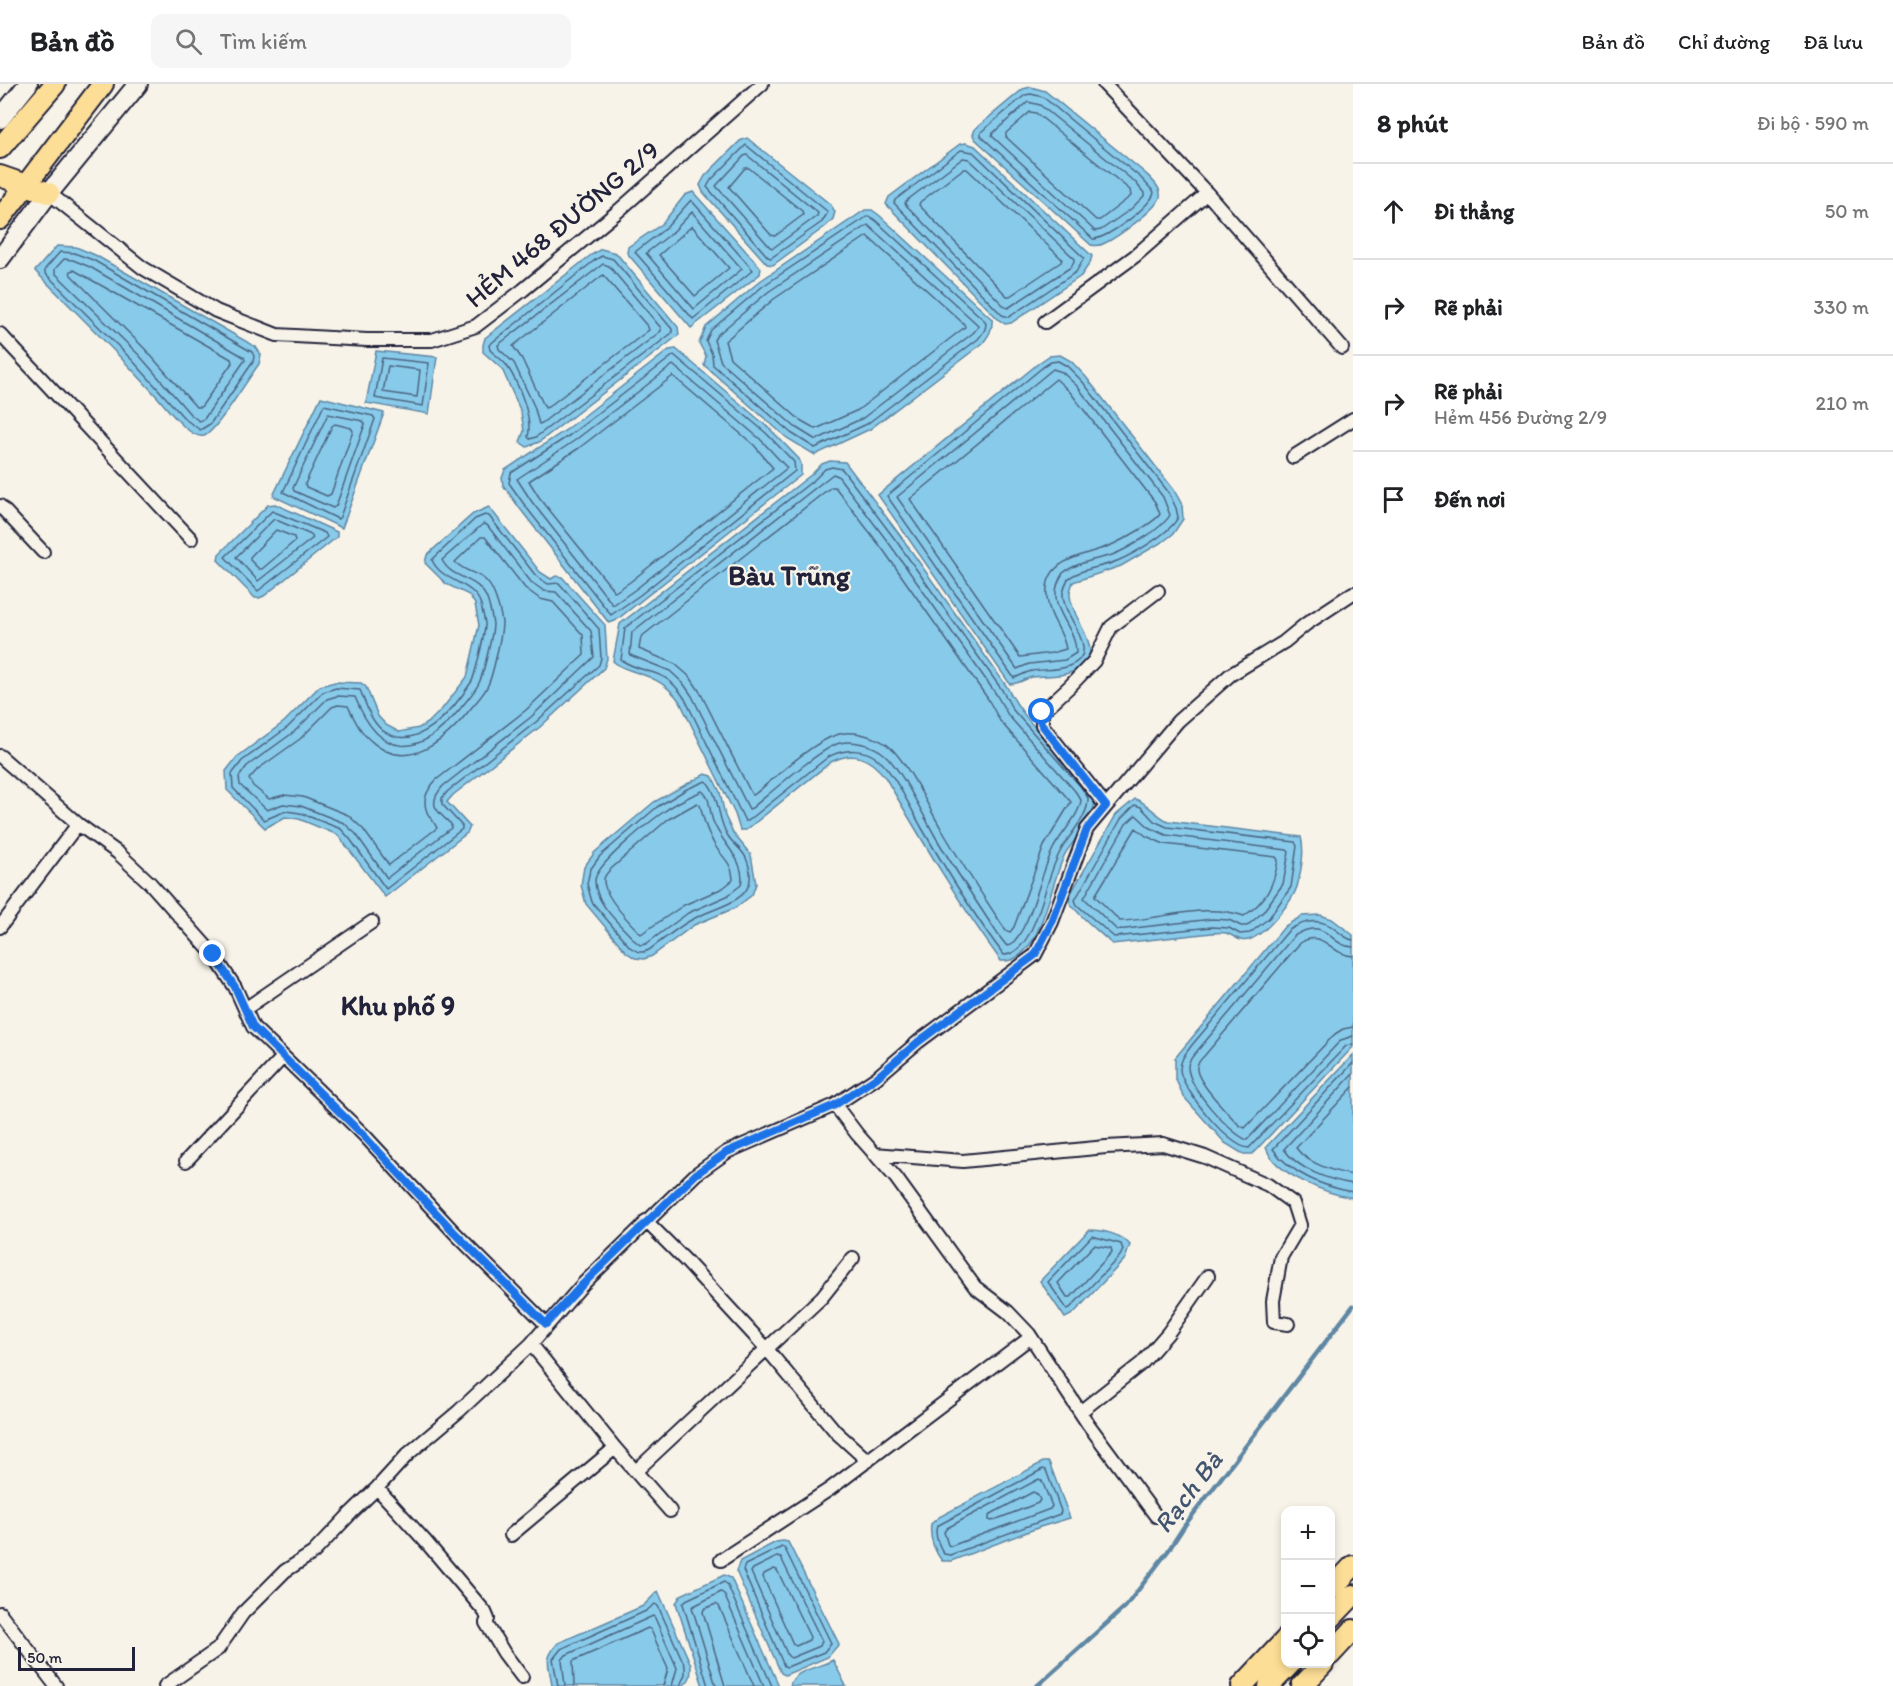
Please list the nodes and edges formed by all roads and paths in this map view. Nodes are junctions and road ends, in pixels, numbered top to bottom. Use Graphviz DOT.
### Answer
graph roads {
  1 [pos="28,84"];
  2 [pos="56,84"];
  3 [pos="103,84"];
  4 [pos="138,84"];
  5 [pos="762,84"];
  6 [pos="1104,84"];
  7 [pos="0,119"];
  8 [pos="0,148"];
  9 [pos="0,176"];
  10 [pos="24,186"];
  11 [pos="49,193"];
  12 [pos="1207,193"];
  13 [pos="0,219"];
  14 [pos="0,258"];
  15 [pos="1045,322"];
  16 [pos="0,334"];
  17 [pos="1342,348"];
  18 [pos="1353,419"];
  19 [pos="1293,457"];
  20 [pos="0,507"];
  21 [pos="191,538"];
  22 [pos="44,552"];
  23 [pos="1158,591"];
  24 [pos="1353,593"];
  25 [pos="0,756"];
  26 [pos="1106,806"];
  27 [pos="78,824"];
  28 [pos="372,922"];
  29 [pos="0,927"];
  30 [pos="245,1010"];
  31 [pos="284,1057"];
  32 [pos="835,1105"];
  33 [pos="874,1154"];
  34 [pos="186,1161"];
  35 [pos="646,1221"];
  36 [pos="853,1258"];
  37 [pos="1208,1276"];
  38 [pos="546,1324"];
  39 [pos="1288,1324"];
  40 [pos="1031,1337"];
  41 [pos="531,1344"];
  42 [pos="766,1348"];
  43 [pos="1080,1412"];
  44 [pos="615,1448"];
  45 [pos="868,1461"];
  46 [pos="636,1471"];
  47 [pos="377,1488"];
  48 [pos="670,1511"];
  49 [pos="1156,1516"];
  50 [pos="512,1535"];
  51 [pos="720,1560"];
  52 [pos="1353,1566"];
  53 [pos="1335,1585"];
  54 [pos="1353,1595"];
  55 [pos="0,1613"];
  56 [pos="1335,1614"];
  57 [pos="1353,1630"];
  58 [pos="1281,1644"];
  59 [pos="1335,1650"];
  60 [pos="1286,1668"];
  61 [pos="1319,1668"];
  62 [pos="522,1677"];
  63 [pos="56,1686"];
  64 [pos="165,1686"];
  65 [pos="1242,1686"];
  66 [pos="1269,1686"];
  67 [pos="1302,1686"];
  1 -- 7 [label="main road"];
  2 -- 8 [label="main road"];
  3 -- 10 [label="main road"];
  4 -- 11 [label="main road"];
  5 -- 11 [label="street, HẺM 468 ĐƯỜNG 2/9"];
  6 -- 12 [label="street"];
  9 -- 10 [label="main road"];
  10 -- 11 [label="main road"];
  10 -- 13 [label="main road"];
  11 -- 14 [label="main road"];
  12 -- 15 [label="street"];
  12 -- 17 [label="street"];
  16 -- 21 [label="street"];
  18 -- 19 [label="street"];
  20 -- 22 [label="street"];
  23 -- 26 [label="street"];
  24 -- 26 [label="street"];
  25 -- 27 [label="street"];
  26 -- 32 [label="street"];
  27 -- 29 [label="street"];
  27 -- 30 [label="street"];
  28 -- 30 [label="street"];
  30 -- 31 [label="street"];
  31 -- 34 [label="street"];
  31 -- 38 [label="street"];
  32 -- 33 [label="street"];
  32 -- 35 [label="street"];
  33 -- 39 [label="street"];
  33 -- 40 [label="street"];
  35 -- 38 [label="street"];
  35 -- 42 [label="street"];
  36 -- 42 [label="street"];
  37 -- 43 [label="street"];
  38 -- 41 [label="street"];
  40 -- 43 [label="street"];
  40 -- 45 [label="street"];
  41 -- 44 [label="street"];
  41 -- 47 [label="street"];
  42 -- 45 [label="street"];
  42 -- 46 [label="street"];
  43 -- 49 [label="street"];
  44 -- 46 [label="street"];
  44 -- 50 [label="street"];
  45 -- 51 [label="street"];
  46 -- 48 [label="street"];
  47 -- 62 [label="street"];
  47 -- 64 [label="street"];
  52 -- 53 [label="main road"];
  54 -- 56 [label="main road"];
  55 -- 63 [label="street"];
  57 -- 59 [label="main road"];
  58 -- 65 [label="main road"];
  60 -- 66 [label="main road"];
  61 -- 67 [label="main road"];
}
